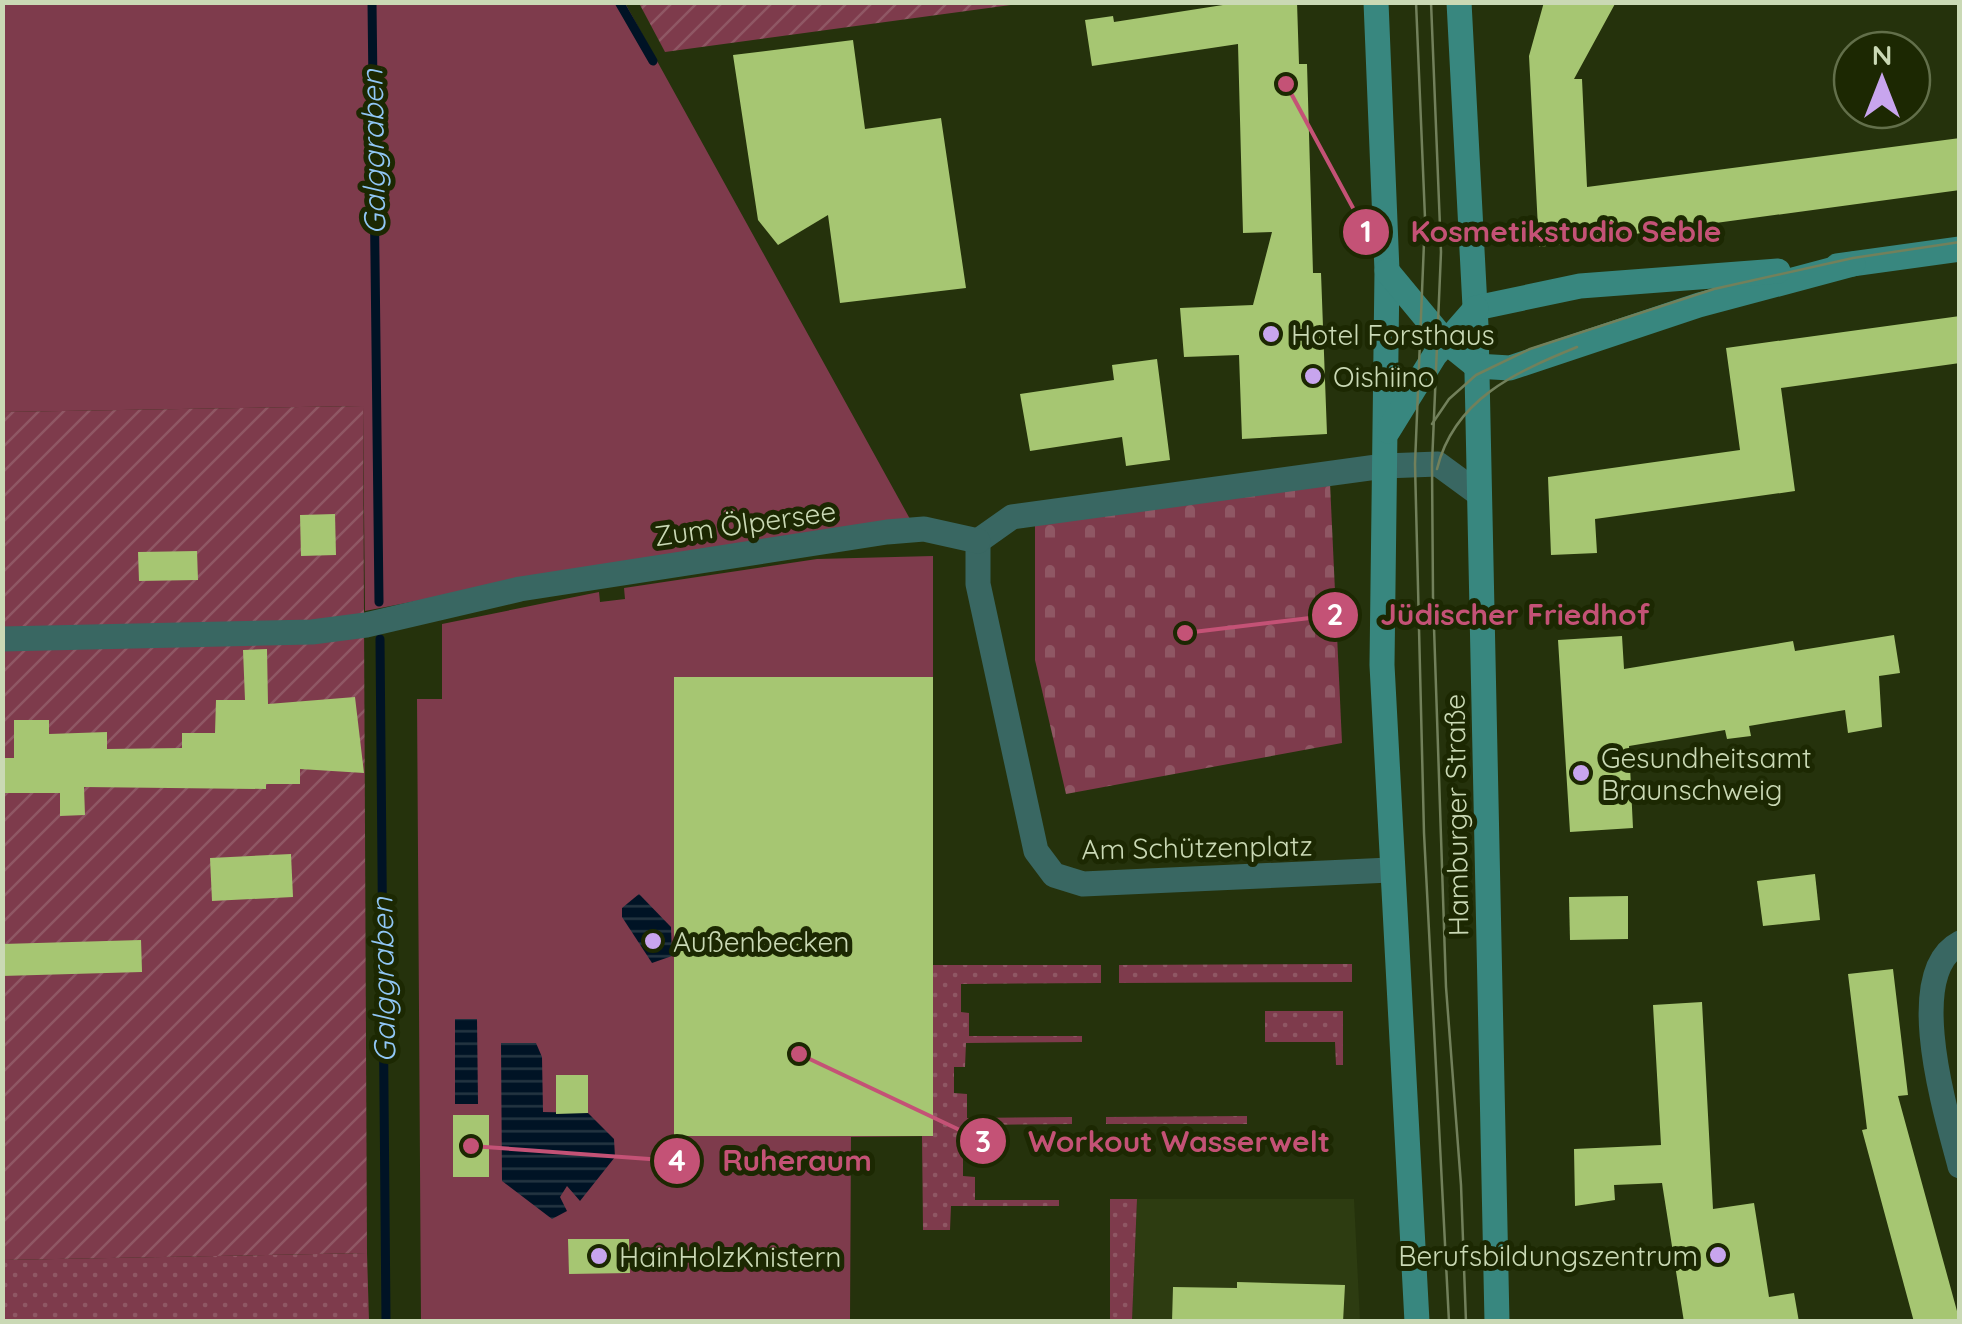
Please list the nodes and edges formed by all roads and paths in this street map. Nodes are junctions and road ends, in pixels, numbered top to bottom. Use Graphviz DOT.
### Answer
graph roads {
  1 [pos="1376,2"];
  2 [pos="1459,2"];
  3 [pos="1960,249"];
  4 [pos="1853,264"];
  5 [pos="1388,271"];
  6 [pos="1652,282"];
  7 [pos="1476,308"];
  8 [pos="1661,318"];
  9 [pos="1445,341"];
  10 [pos="1476,366"];
  11 [pos="1385,435"];
  12 [pos="1384,466"];
  13 [pos="1479,494"];
  14 [pos="978,541"];
  15 [pos="2,639"];
  16 [pos="1390,870"];
  17 [pos="1956,944"];
  18 [pos="1960,1166"];
  19 [pos="1418,1322"];
  20 [pos="1496,1322"];
  1 -- 5 [label="main road"];
  2 -- 7 [label="main road, Hamburger Straße"];
  3 -- 4 [label="main road"];
  4 -- 6 [label="main road"];
  4 -- 8 [label="main road"];
  5 -- 9 [label="main road"];
  5 -- 11 [label="main road"];
  6 -- 7 [label="main road"];
  6 -- 8 [label="main road"];
  7 -- 9 [label="main road"];
  7 -- 10 [label="main road, Hamburger Straße"];
  8 -- 10 [label="main road"];
  9 -- 10 [label="main road"];
  9 -- 11 [label="main road"];
  10 -- 13 [label="main road, Hamburger Straße"];
  11 -- 12 [label="main road"];
  12 -- 13 [label="street"];
  12 -- 14 [label="street"];
  12 -- 16 [label="main road"];
  13 -- 20 [label="main road, Hamburger Straße"];
  14 -- 15 [label="street, Zum Ölpersee"];
  14 -- 16 [label="street, Am Schützenplatz"];
  16 -- 19 [label="main road"];
  17 -- 18 [label="street"];
}
